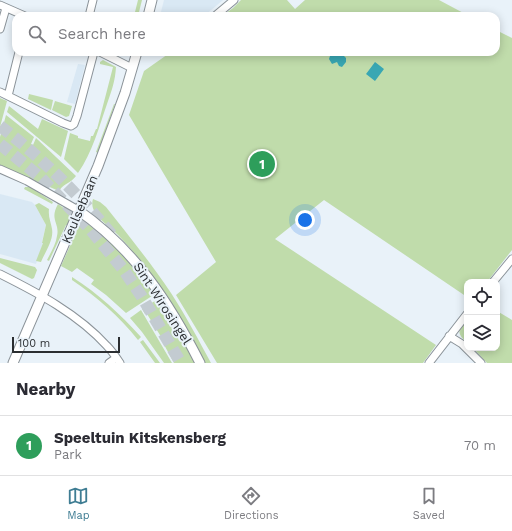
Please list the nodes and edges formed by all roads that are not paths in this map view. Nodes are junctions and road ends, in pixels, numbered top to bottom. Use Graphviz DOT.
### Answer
graph roads {
  1 [pos="93,0"];
  2 [pos="152,0"];
  3 [pos="234,0"];
  4 [pos="3,6"];
  5 [pos="16,12"];
  6 [pos="90,12"];
  7 [pos="149,12"];
  8 [pos="220,12"];
  9 [pos="0,29"];
  10 [pos="18,56"];
  11 [pos="93,56"];
  12 [pos="108,56"];
  13 [pos="136,56"];
  14 [pos="132,68"];
  15 [pos="0,92"];
  16 [pos="8,96"];
  17 [pos="0,170"];
  18 [pos="78,210"];
  19 [pos="512,259"];
  20 [pos="0,274"];
  21 [pos="495,279"];
  22 [pos="42,296"];
  23 [pos="466,315"];
  24 [pos="449,336"];
  25 [pos="118,360"];
  26 [pos="13,363"];
  27 [pos="109,363"];
  28 [pos="200,363"];
  29 [pos="429,363"];
  30 [pos="481,363"];
  1 -- 6 [label="street"];
  2 -- 7 [label="street"];
  3 -- 8 [label="street"];
  4 -- 5 [label="street"];
  4 -- 9 [label="street"];
  10 -- 16 [label="street"];
  11 -- 16 [label="street"];
  12 -- 14 [label="street"];
  13 -- 14 [label="street, Keulsebaan"];
  14 -- 18 [label="street, Keulsebaan"];
  15 -- 16 [label="street"];
  17 -- 18 [label="street, Sint Wirosingel"];
  18 -- 22 [label="street, Keulsebaan"];
  18 -- 28 [label="street, Sint Wirosingel"];
  19 -- 21 [label="street"];
  20 -- 22 [label="street"];
  22 -- 25 [label="street"];
  22 -- 26 [label="street, Keulsebaan"];
  23 -- 24 [label="street"];
  24 -- 29 [label="street"];
  24 -- 30 [label="street"];
  25 -- 27 [label="street"];
}
